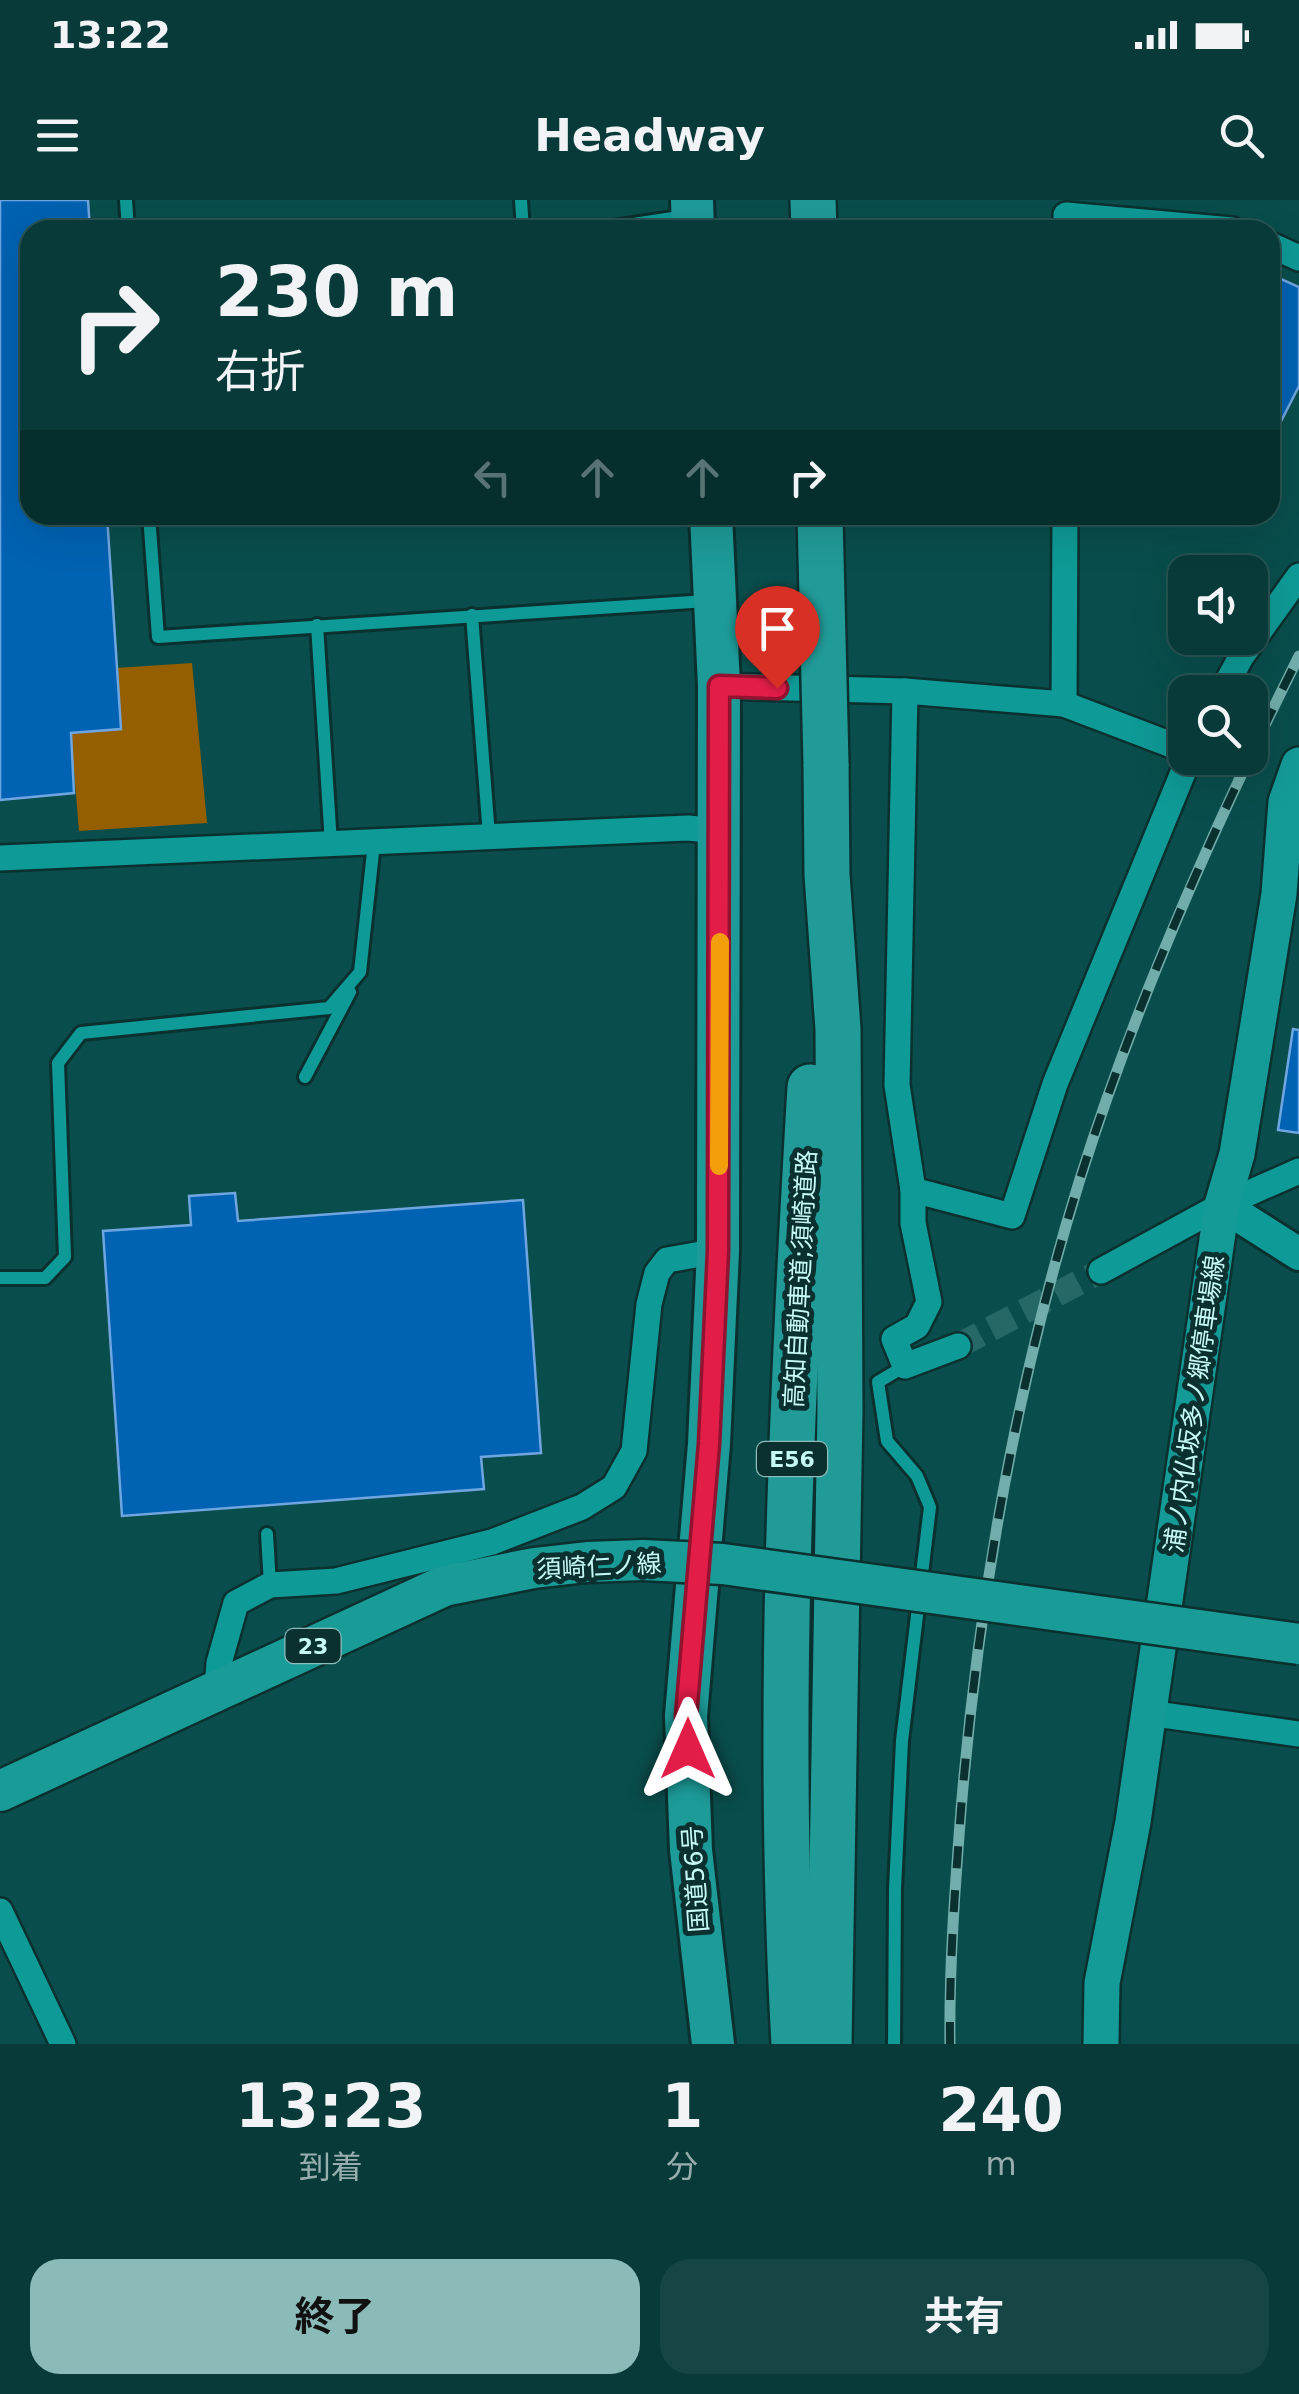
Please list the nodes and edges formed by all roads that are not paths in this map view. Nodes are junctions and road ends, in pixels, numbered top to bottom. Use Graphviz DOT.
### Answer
graph roads {
  1 [pos="692,215"];
  2 [pos="1066,215"];
  3 [pos="659,220"];
  4 [pos="1121,220"];
  5 [pos="150,525"];
  6 [pos="711,525"];
  7 [pos="820,525"];
  8 [pos="1065,525"];
  9 [pos="1299,576"];
  10 [pos="716,601"];
  11 [pos="472,615"];
  12 [pos="317,625"];
  13 [pos="1231,675"];
  14 [pos="719,686"];
  15 [pos="905,691"];
  16 [pos="1064,704"];
  17 [pos="1168,744"];
  18 [pos="1299,766"];
  19 [pos="1182,775"];
  20 [pos="720,832"];
  21 [pos="489,836"];
  22 [pos="374,843"];
  23 [pos="331,844"];
  24 [pos="0,858"];
  25 [pos="826,875"];
  26 [pos="360,972"];
  27 [pos="306,1077"];
  28 [pos="1299,1172"];
  29 [pos="913,1190"];
  30 [pos="1222,1205"];
  31 [pos="718,1251"];
  32 [pos="1299,1254"];
  33 [pos="1102,1271"];
  34 [pos="0,1278"];
  35 [pos="958,1346"];
  36 [pos="905,1366"];
  37 [pos="267,1534"];
  38 [pos="270,1585"];
  39 [pos="1299,1644"];
  40 [pos="217,1689"];
  41 [pos="1148,1713"];
  42 [pos="1299,1734"];
  43 [pos="0,1792"];
  44 [pos="0,1911"];
  45 [pos="63,2044"];
  46 [pos="712,2044"];
  47 [pos="794,2044"];
  48 [pos="829,2044"];
  49 [pos="894,2044"];
  50 [pos="1101,2044"];
  1 -- 3 [label="lane"];
  2 -- 4 [label="street"];
  5 -- 12 [label="lane"];
  6 -- 10 [label="highway, 国道56号"];
  7 -- 25 [label="highway, 高知自動車道;須崎道路 / E56, bridge"];
  8 -- 16 [label="street"];
  9 -- 13 [label="street"];
  10 -- 11 [label="lane"];
  10 -- 14 [label="highway, 国道56号"];
  11 -- 12 [label="lane"];
  11 -- 21 [label="lane"];
  12 -- 23 [label="lane"];
  14 -- 15 [label="street"];
  14 -- 20 [label="highway, 国道56号"];
  15 -- 16 [label="street"];
  15 -- 29 [label="street"];
  16 -- 17 [label="street"];
  18 -- 30 [label="main road, 浦ノ内仏坂多ノ郷停車場線"];
  19 -- 29 [label="street"];
  20 -- 21 [label="street"];
  20 -- 31 [label="highway, 国道56号"];
  21 -- 22 [label="street"];
  22 -- 23 [label="street"];
  22 -- 26 [label="lane"];
  23 -- 24 [label="street"];
  25 -- 47 [label="highway, 高知自動車道;須崎道路 / E56"];
  25 -- 48 [label="highway, 高知自動車道;須崎道路 / E56"];
  26 -- 27 [label="lane"];
  26 -- 34 [label="lane"];
  28 -- 30 [label="street"];
  29 -- 36 [label="street"];
  30 -- 32 [label="street"];
  30 -- 33 [label="street"];
  30 -- 41 [label="main road, 浦ノ内仏坂多ノ郷停車場線"];
  31 -- 38 [label="street"];
  31 -- 46 [label="highway, 国道56号"];
  35 -- 36 [label="street"];
  36 -- 49 [label="lane"];
  37 -- 38 [label="lane"];
  38 -- 40 [label="street"];
  39 -- 40 [label="main road, 須崎仁ノ線 / 23, bridge"];
  40 -- 43 [label="main road, 須崎仁ノ線 / 23"];
  41 -- 42 [label="street"];
  41 -- 50 [label="main road, 浦ノ内仏坂多ノ郷停車場線"];
  44 -- 45 [label="street"];
}
